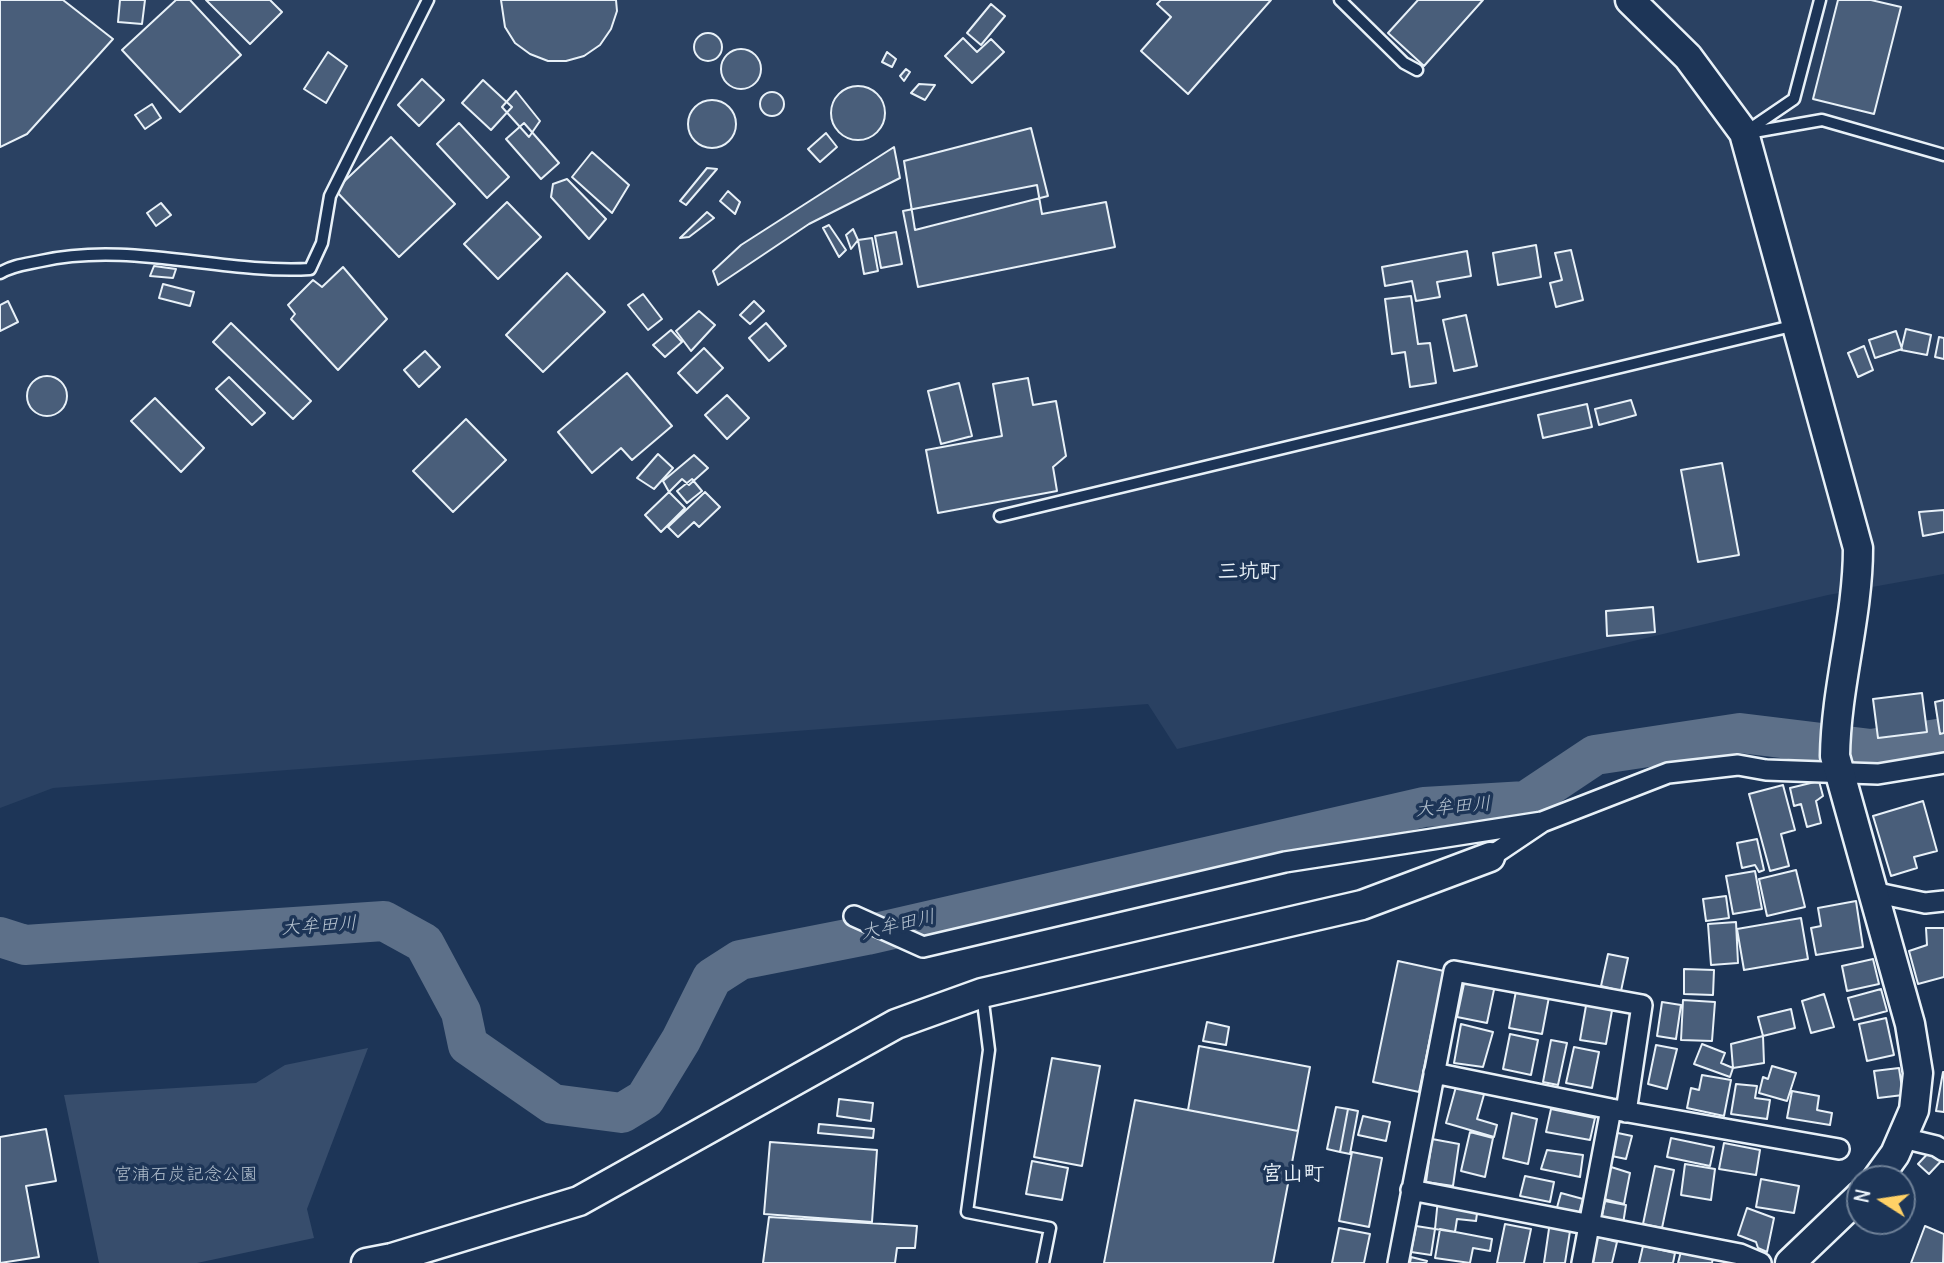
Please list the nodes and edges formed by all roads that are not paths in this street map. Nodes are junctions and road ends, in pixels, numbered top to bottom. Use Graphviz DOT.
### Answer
graph roads {
  1 [pos="428,0"];
  2 [pos="1340,0"];
  3 [pos="1630,0"];
  4 [pos="1819,0"];
  5 [pos="1417,70"];
  6 [pos="1744,133"];
  7 [pos="1944,155"];
  8 [pos="0,273"];
  9 [pos="1796,325"];
  10 [pos="1000,516"];
  11 [pos="1944,763"];
  12 [pos="1839,772"];
  13 [pos="1542,822"];
  14 [pos="1490,857"];
  15 [pos="1873,892"];
  16 [pos="1944,901"];
  17 [pos="854,916"];
  18 [pos="982,993"];
  19 [pos="1434,1073"];
  20 [pos="1618,1110"];
  21 [pos="1903,1138"];
  22 [pos="1839,1149"];
  23 [pos="1944,1151"];
  24 [pos="1886,1165"];
  25 [pos="1411,1190"];
  26 [pos="1846,1209"];
  27 [pos="1589,1222"];
  28 [pos="366,1263"];
  29 [pos="1043,1263"];
  30 [pos="1398,1263"];
  31 [pos="1582,1263"];
  32 [pos="1761,1263"];
  33 [pos="1790,1263"];
  1 -- 8 [label="lane"];
  2 -- 5 [label="lane"];
  3 -- 6 [label="street"];
  4 -- 6 [label="lane"];
  6 -- 7 [label="lane"];
  6 -- 9 [label="street"];
  9 -- 10 [label="lane"];
  9 -- 12 [label="street"];
  11 -- 12 [label="street"];
  12 -- 13 [label="street"];
  12 -- 15 [label="street"];
  13 -- 14 [label="street"];
  13 -- 17 [label="street"];
  14 -- 18 [label="street"];
  15 -- 16 [label="street"];
  15 -- 21 [label="street"];
  18 -- 28 [label="street"];
  18 -- 29 [label="lane"];
  19 -- 20 [label="street"];
  19 -- 20 [label="street"];
  19 -- 25 [label="street"];
  20 -- 22 [label="street"];
  20 -- 27 [label="street"];
  21 -- 23 [label="street"];
  21 -- 24 [label="street"];
  25 -- 27 [label="street"];
  25 -- 30 [label="street"];
  26 -- 33 [label="street"];
  27 -- 31 [label="street"];
  27 -- 32 [label="street"];
}
